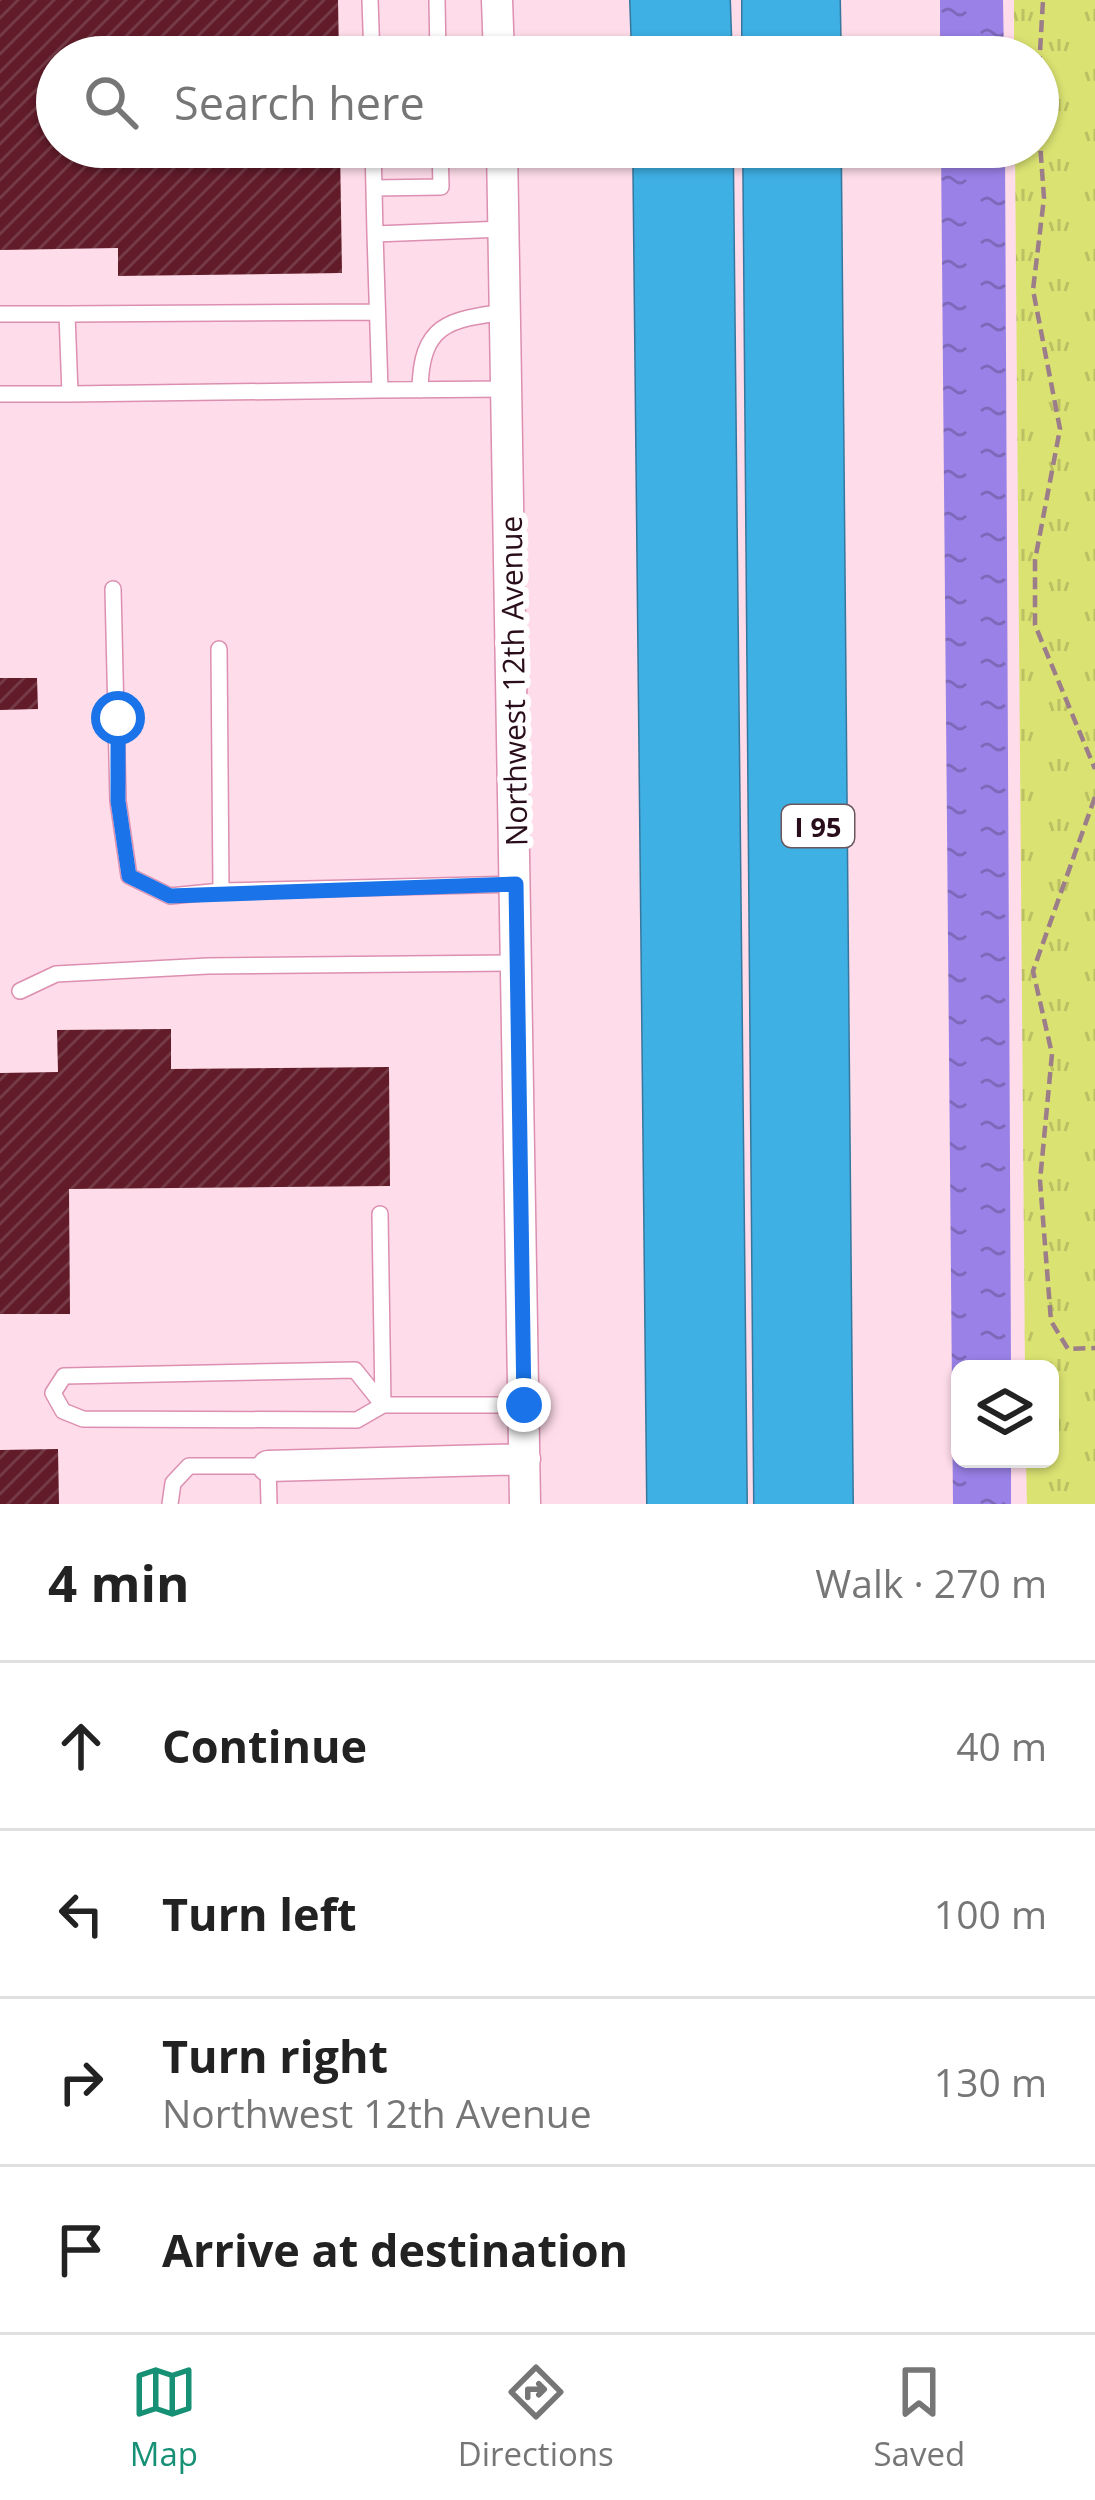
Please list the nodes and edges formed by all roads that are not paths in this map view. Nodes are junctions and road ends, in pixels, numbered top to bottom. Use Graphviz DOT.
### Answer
graph roads {
  1 [pos="370,0"];
  2 [pos="437,0"];
  3 [pos="497,0"];
  4 [pos="659,0"];
  5 [pos="701,0"];
  6 [pos="771,0"];
  7 [pos="811,0"];
  8 [pos="371,36"];
  9 [pos="438,36"];
  10 [pos="498,36"];
  11 [pos="660,36"];
  12 [pos="702,36"];
  13 [pos="771,36"];
  14 [pos="812,36"];
  15 [pos="374,168"];
  16 [pos="441,168"];
  17 [pos="503,168"];
  18 [pos="662,168"];
  19 [pos="704,168"];
  20 [pos="772,168"];
  21 [pos="812,168"];
  22 [pos="374,188"];
  23 [pos="504,229"];
  24 [pos="375,234"];
  25 [pos="377,312"];
  26 [pos="507,312"];
  27 [pos="0,314"];
  28 [pos="67,314"];
  29 [pos="509,389"];
  30 [pos="380,390"];
  31 [pos="420,390"];
  32 [pos="0,394"];
  33 [pos="70,394"];
  34 [pos="113,589"];
  35 [pos="219,650"];
  36 [pos="516,884"];
  37 [pos="221,891"];
  38 [pos="517,963"];
  39 [pos="20,991"];
  40 [pos="380,1214"];
  41 [pos="524,1405"];
  42 [pos="383,1406"];
  43 [pos="525,1460"];
  44 [pos="268,1466"];
  45 [pos="170,1504"];
  46 [pos="269,1504"];
  47 [pos="525,1504"];
  48 [pos="676,1504"];
  49 [pos="718,1504"];
  50 [pos="783,1504"];
  51 [pos="824,1504"];
  1 -- 8 [label="lane"];
  2 -- 9 [label="lane"];
  3 -- 10 [label="street"];
  4 -- 11 [label="highway"];
  5 -- 12 [label="highway"];
  6 -- 13 [label="highway"];
  7 -- 14 [label="highway"];
  15 -- 22 [label="lane"];
  16 -- 22 [label="lane"];
  17 -- 23 [label="street, Northwest 12th Avenue"];
  18 -- 48 [label="highway"];
  19 -- 49 [label="highway"];
  20 -- 50 [label="highway"];
  21 -- 51 [label="highway, I 95"];
  22 -- 24 [label="lane"];
  23 -- 24 [label="lane"];
  23 -- 26 [label="street, Northwest 12th Avenue"];
  24 -- 25 [label="lane"];
  25 -- 28 [label="lane"];
  25 -- 30 [label="lane"];
  26 -- 29 [label="street, Northwest 12th Avenue"];
  26 -- 31 [label="lane"];
  27 -- 28 [label="lane"];
  28 -- 33 [label="lane"];
  29 -- 31 [label="lane"];
  29 -- 36 [label="street, Northwest 12th Avenue"];
  30 -- 31 [label="lane"];
  30 -- 33 [label="lane"];
  32 -- 33 [label="lane"];
  34 -- 37 [label="lane"];
  35 -- 37 [label="lane"];
  36 -- 37 [label="lane"];
  36 -- 38 [label="street, Northwest 12th Avenue"];
  38 -- 39 [label="lane"];
  38 -- 41 [label="street, Northwest 12th Avenue"];
  40 -- 42 [label="lane"];
  41 -- 42 [label="lane"];
  41 -- 43 [label="street, Northwest 12th Avenue"];
  42 -- 42 [label="lane"];
  43 -- 44 [label="street"];
  43 -- 47 [label="street, Northwest 12th Avenue"];
  44 -- 45 [label="lane"];
  44 -- 46 [label="lane"];
}
